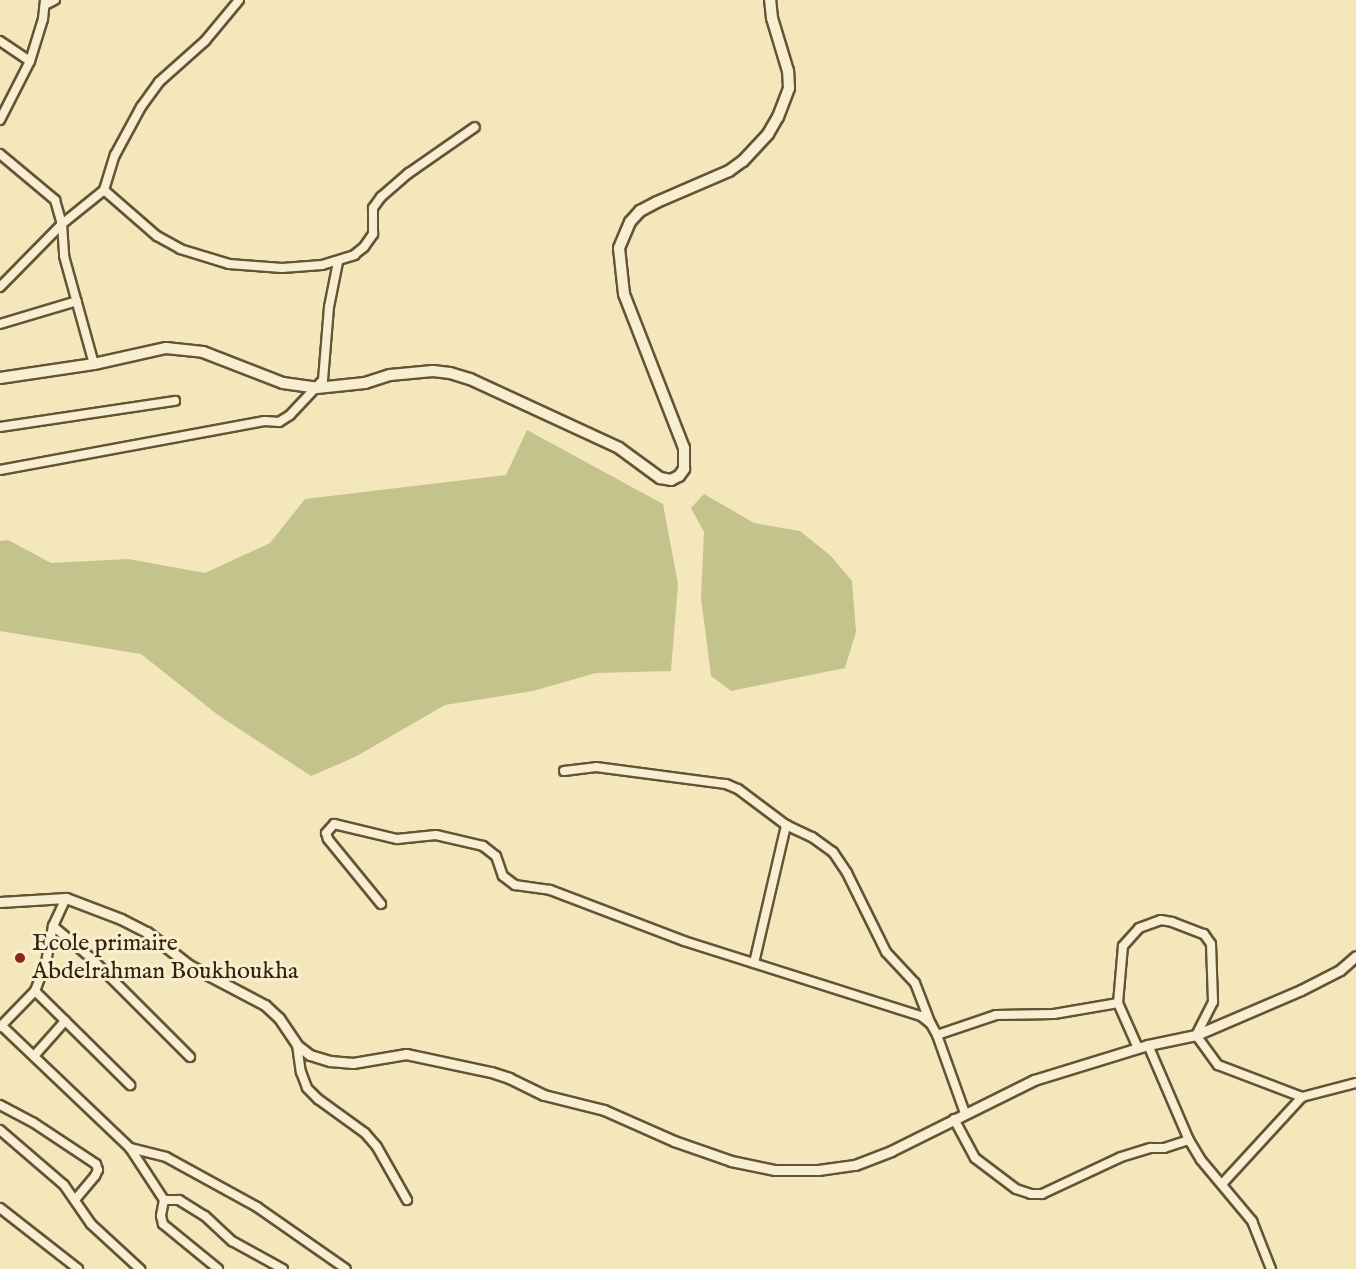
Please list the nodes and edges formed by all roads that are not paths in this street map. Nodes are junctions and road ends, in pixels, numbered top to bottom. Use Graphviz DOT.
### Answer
graph roads {
  1 [pos="55,0"];
  2 [pos="239,0"];
  3 [pos="770,0"];
  4 [pos="45,3"];
  5 [pos="0,40"];
  6 [pos="30,61"];
  7 [pos="0,120"];
  8 [pos="475,127"];
  9 [pos="0,154"];
  10 [pos="104,190"];
  11 [pos="62,224"];
  12 [pos="338,262"];
  13 [pos="0,287"];
  14 [pos="77,301"];
  15 [pos="0,324"];
  16 [pos="94,364"];
  17 [pos="0,378"];
  18 [pos="317,388"];
  19 [pos="175,401"];
  20 [pos="0,428"];
  21 [pos="0,470"];
  22 [pos="564,771"];
  23 [pos="786,825"];
  24 [pos="66,898"];
  25 [pos="0,902"];
  26 [pos="381,904"];
  27 [pos="53,926"];
  28 [pos="1356,956"];
  29 [pos="754,963"];
  30 [pos="35,991"];
  31 [pos="1118,1003"];
  32 [pos="66,1021"];
  33 [pos="931,1024"];
  34 [pos="1,1027"];
  35 [pos="937,1035"];
  36 [pos="1196,1035"];
  37 [pos="297,1045"];
  38 [pos="1143,1046"];
  39 [pos="34,1056"];
  40 [pos="190,1057"];
  41 [pos="1356,1083"];
  42 [pos="130,1085"];
  43 [pos="1302,1097"];
  44 [pos="0,1105"];
  45 [pos="965,1113"];
  46 [pos="954,1119"];
  47 [pos="0,1130"];
  48 [pos="1189,1140"];
  49 [pos="130,1149"];
  50 [pos="1222,1184"];
  51 [pos="75,1200"];
  52 [pos="165,1200"];
  53 [pos="407,1200"];
  54 [pos="0,1208"];
  55 [pos="78,1269"];
  56 [pos="140,1269"];
  57 [pos="218,1269"];
  58 [pos="283,1269"];
  59 [pos="346,1269"];
  60 [pos="1271,1269"];
  1 -- 4 [label="street"];
  2 -- 10 [label="street"];
  3 -- 18 [label="main road"];
  4 -- 6 [label="street"];
  5 -- 6 [label="street"];
  6 -- 7 [label="street"];
  8 -- 12 [label="street"];
  9 -- 11 [label="street"];
  10 -- 11 [label="street"];
  10 -- 12 [label="street"];
  11 -- 13 [label="street"];
  11 -- 14 [label="street"];
  12 -- 18 [label="street"];
  14 -- 15 [label="street"];
  14 -- 16 [label="street"];
  16 -- 17 [label="main road"];
  16 -- 18 [label="main road"];
  18 -- 21 [label="street"];
  19 -- 20 [label="street"];
  22 -- 23 [label="street"];
  23 -- 29 [label="street"];
  23 -- 33 [label="street"];
  24 -- 25 [label="street"];
  24 -- 27 [label="street"];
  24 -- 37 [label="street"];
  26 -- 29 [label="street"];
  27 -- 30 [label="street"];
  27 -- 40 [label="street"];
  28 -- 36 [label="street"];
  29 -- 33 [label="street"];
  30 -- 32 [label="street"];
  30 -- 34 [label="street"];
  31 -- 35 [label="street"];
  31 -- 36 [label="street"];
  31 -- 38 [label="street"];
  32 -- 39 [label="street"];
  32 -- 42 [label="street"];
  33 -- 35 [label="street"];
  34 -- 39 [label="street"];
  35 -- 45 [label="street"];
  36 -- 38 [label="street"];
  36 -- 43 [label="street"];
  37 -- 46 [label="street"];
  37 -- 53 [label="street"];
  38 -- 45 [label="street"];
  38 -- 48 [label="street"];
  39 -- 49 [label="street"];
  41 -- 43 [label="street"];
  43 -- 50 [label="street"];
  44 -- 51 [label="street"];
  45 -- 46 [label="street"];
  46 -- 48 [label="street"];
  47 -- 51 [label="street"];
  48 -- 50 [label="street"];
  49 -- 52 [label="street"];
  49 -- 59 [label="street"];
  50 -- 60 [label="street"];
  51 -- 56 [label="street"];
  52 -- 57 [label="street"];
  52 -- 58 [label="street"];
  54 -- 55 [label="street"];
}
